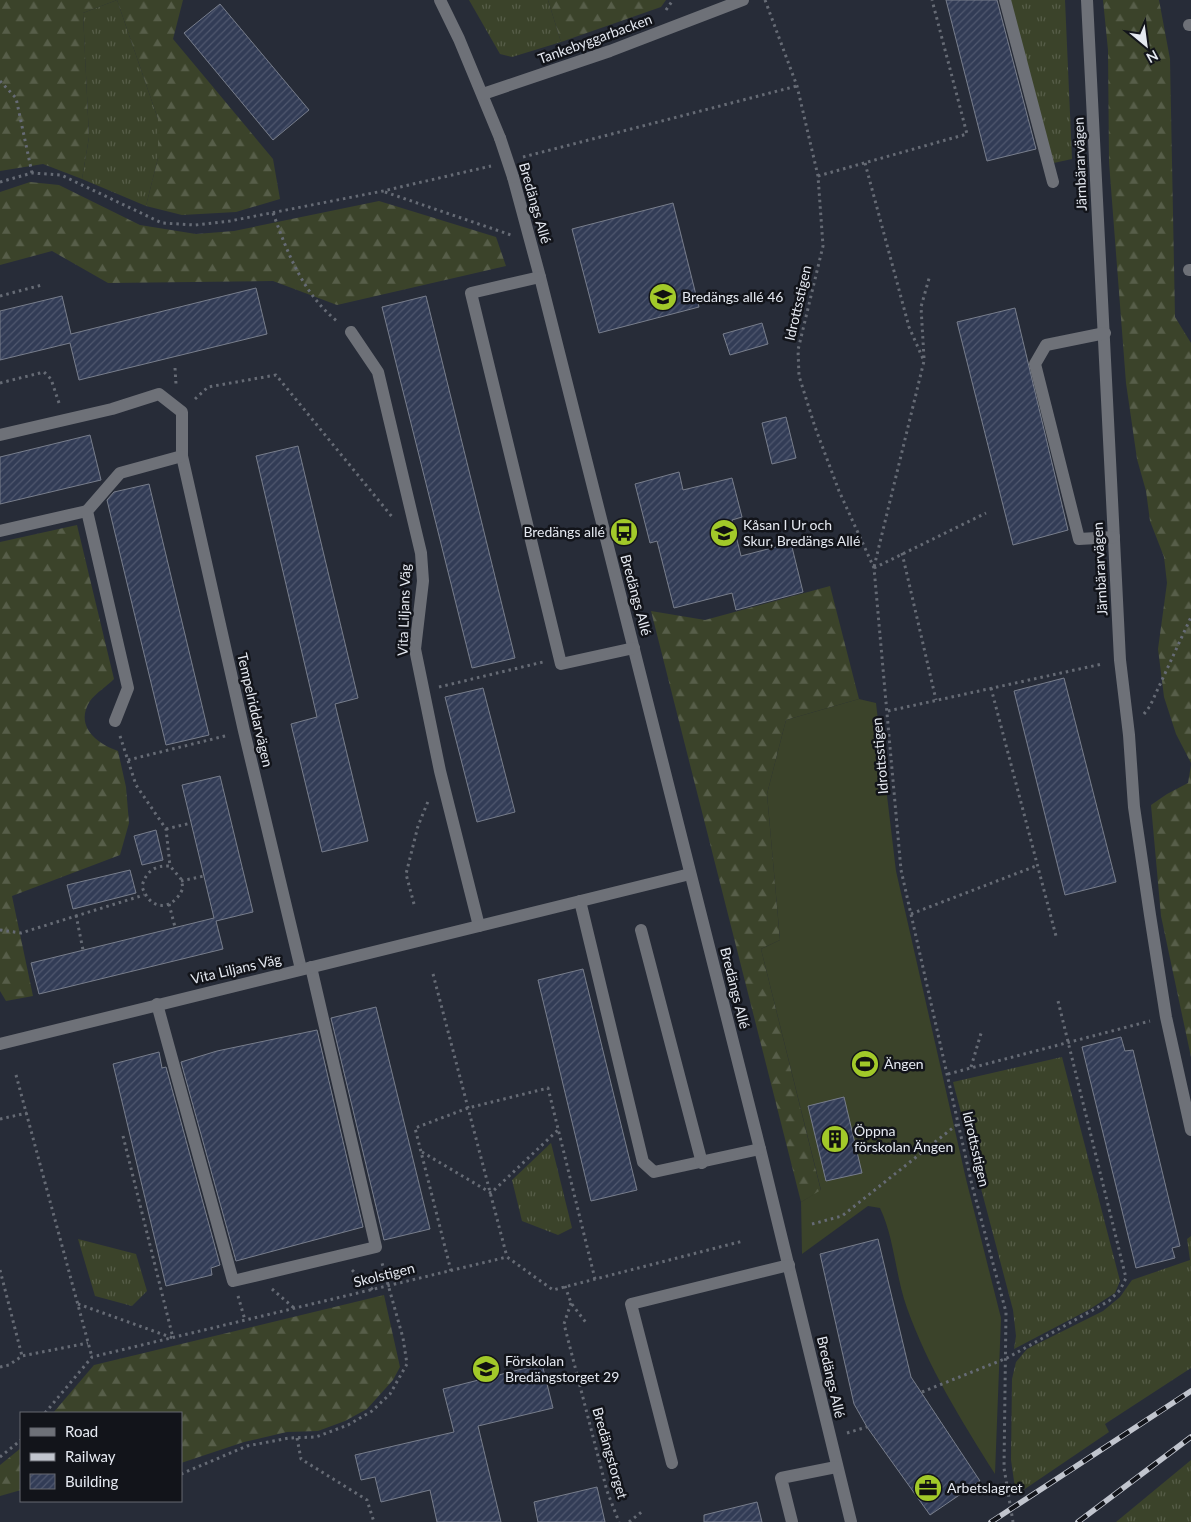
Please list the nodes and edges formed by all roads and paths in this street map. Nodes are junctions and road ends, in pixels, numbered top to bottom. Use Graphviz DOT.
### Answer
graph roads {
  1 [pos="440,0"];
  2 [pos="743,0"];
  3 [pos="766,0"];
  4 [pos="932,0"];
  5 [pos="1005,0"];
  6 [pos="1087,0"];
  7 [pos="0,81"];
  8 [pos="797,86"];
  9 [pos="483,94"];
  10 [pos="520,158"];
  11 [pos="865,163"];
  12 [pos="492,165"];
  13 [pos="32,173"];
  14 [pos="818,176"];
  15 [pos="0,182"];
  16 [pos="1053,182"];
  17 [pos="383,191"];
  18 [pos="273,213"];
  19 [pos="531,242"];
  20 [pos="930,275"];
  21 [pos="540,277"];
  22 [pos="42,286"];
  23 [pos="0,296"];
  24 [pos="351,332"];
  25 [pos="1105,333"];
  26 [pos="924,361"];
  27 [pos="0,383"];
  28 [pos="182,412"];
  29 [pos="64,421"];
  30 [pos="0,436"];
  31 [pos="182,456"];
  32 [pos="87,511"];
  33 [pos="986,514"];
  34 [pos="396,522"];
  35 [pos="0,531"];
  36 [pos="1114,537"];
  37 [pos="902,553"];
  38 [pos="874,568"];
  39 [pos="1191,617"];
  40 [pos="634,648"];
  41 [pos="560,658"];
  42 [pos="1120,660"];
  43 [pos="990,688"];
  44 [pos="422,691"];
  45 [pos="936,700"];
  46 [pos="888,711"];
  47 [pos="115,721"];
  48 [pos="1129,735"];
  49 [pos="208,740"];
  50 [pos="128,760"];
  51 [pos="440,771"];
  52 [pos="191,823"];
  53 [pos="166,830"];
  54 [pos="170,866"];
  55 [pos="1036,866"];
  56 [pos="690,874"];
  57 [pos="204,876"];
  58 [pos="181,881"];
  59 [pos="144,895"];
  60 [pos="580,901"];
  61 [pos="169,904"];
  62 [pos="414,904"];
  63 [pos="911,914"];
  64 [pos="76,915"];
  65 [pos="479,926"];
  66 [pos="175,928"];
  67 [pos="0,930"];
  68 [pos="640,930"];
  69 [pos="1056,936"];
  70 [pos="83,950"];
  71 [pos="306,968"];
  72 [pos="433,974"];
  73 [pos="1058,1001"];
  74 [pos="157,1004"];
  75 [pos="1166,1017"];
  76 [pos="982,1030"];
  77 [pos="1068,1042"];
  78 [pos="0,1044"];
  79 [pos="971,1067"];
  80 [pos="948,1074"];
  81 [pos="16,1075"];
  82 [pos="468,1108"];
  83 [pos="26,1113"];
  84 [pos="0,1119"];
  85 [pos="959,1123"];
  86 [pos="558,1130"];
  87 [pos="1191,1130"];
  88 [pos="124,1136"];
  89 [pos="760,1150"];
  90 [pos="422,1152"];
  91 [pos="702,1163"];
  92 [pos="491,1193"];
  93 [pos="812,1224"];
  94 [pos="743,1241"];
  95 [pos="376,1247"];
  96 [pos="337,1256"];
  97 [pos="507,1257"];
  98 [pos="789,1265"];
  99 [pos="0,1270"];
  100 [pos="451,1271"];
  101 [pos="257,1276"];
  102 [pos="595,1279"];
  103 [pos="233,1281"];
  104 [pos="389,1286"];
  105 [pos="565,1286"];
  106 [pos="373,1290"];
  107 [pos="77,1303"];
  108 [pos="571,1303"];
  109 [pos="294,1308"];
  110 [pos="245,1320"];
  111 [pos="587,1324"];
  112 [pos="173,1338"];
  113 [pos="88,1343"];
  114 [pos="22,1356"];
  115 [pos="92,1358"];
  116 [pos="1007,1358"];
  117 [pos="0,1367"];
  118 [pos="922,1392"];
  119 [pos="46,1412"];
  120 [pos="297,1438"];
  121 [pos="20,1441"];
  122 [pos="0,1457"];
  123 [pos="672,1463"];
  124 [pos="836,1467"];
  125 [pos="182,1474"];
  126 [pos="644,1510"];
  127 [pos="374,1522"];
  128 [pos="619,1522"];
  129 [pos="629,1522"];
  130 [pos="792,1522"];
  131 [pos="851,1522"];
  132 [pos="1013,1522"];
  1 -- 9 [label="street, Bredängs Allé"];
  2 -- 9 [label="street, Tankebyggarbacken"];
  3 -- 8 [label="path, Idrottsstigen"];
  4 -- 11 [label="path"];
  5 -- 16 [label="street"];
  6 -- 25 [label="street, Järnbärarvägen"];
  7 -- 13 [label="path"];
  8 -- 10 [label="path"];
  8 -- 14 [label="path, Idrottsstigen"];
  9 -- 19 [label="street, Bredängs Allé, bridge"];
  11 -- 14 [label="path"];
  11 -- 26 [label="path"];
  12 -- 17 [label="path"];
  13 -- 15 [label="path"];
  13 -- 18 [label="path"];
  14 -- 38 [label="path, Idrottsstigen"];
  17 -- 18 [label="path"];
  17 -- 19 [label="path"];
  18 -- 24 [label="path"];
  19 -- 21 [label="street, Bredängs Allé"];
  20 -- 26 [label="path"];
  21 -- 40 [label="street, Bredängs Allé"];
  21 -- 41 [label="street"];
  22 -- 23 [label="path"];
  24 -- 44 [label="street, Vita Liljans Väg"];
  25 -- 36 [label="street, Järnbärarvägen"];
  25 -- 36 [label="street"];
  26 -- 38 [label="path"];
  27 -- 29 [label="path"];
  28 -- 29 [label="street"];
  28 -- 31 [label="street, Tempelriddarvägen"];
  28 -- 34 [label="path"];
  29 -- 30 [label="street"];
  31 -- 32 [label="street"];
  31 -- 71 [label="street, Tempelriddarvägen"];
  32 -- 35 [label="street"];
  32 -- 47 [label="street"];
  33 -- 37 [label="path"];
  36 -- 42 [label="street, Järnbärarvägen"];
  37 -- 38 [label="path"];
  37 -- 45 [label="path"];
  38 -- 46 [label="path, Idrottsstigen"];
  39 -- 48 [label="path"];
  40 -- 41 [label="street"];
  40 -- 56 [label="street, Bredängs Allé"];
  41 -- 44 [label="path"];
  42 -- 43 [label="path"];
  42 -- 48 [label="street, Järnbärarvägen"];
  43 -- 45 [label="path"];
  43 -- 55 [label="path"];
  44 -- 51 [label="street, Vita Liljans Väg"];
  45 -- 46 [label="path"];
  46 -- 63 [label="path, Idrottsstigen"];
  47 -- 50 [label="path"];
  48 -- 75 [label="street, Järnbärarvägen"];
  49 -- 50 [label="path"];
  50 -- 53 [label="path"];
  51 -- 62 [label="path"];
  51 -- 65 [label="street, Vita Liljans Väg"];
  52 -- 53 [label="path"];
  53 -- 54 [label="path"];
  54 -- 58 [label="path"];
  54 -- 59 [label="path"];
  55 -- 63 [label="path"];
  55 -- 69 [label="path"];
  56 -- 60 [label="street, Vita Liljans Väg"];
  56 -- 89 [label="street, Bredängs Allé"];
  57 -- 58 [label="path"];
  58 -- 61 [label="path"];
  59 -- 61 [label="path"];
  59 -- 64 [label="path"];
  60 -- 65 [label="street, Vita Liljans Väg"];
  60 -- 91 [label="street"];
  61 -- 66 [label="path"];
  63 -- 80 [label="path, Idrottsstigen"];
  64 -- 67 [label="path"];
  64 -- 70 [label="path"];
  65 -- 71 [label="street, Vita Liljans Väg"];
  68 -- 91 [label="street"];
  71 -- 74 [label="street, Vita Liljans Väg"];
  71 -- 95 [label="street, Tempelriddarvägen"];
  72 -- 82 [label="path"];
  73 -- 77 [label="path"];
  74 -- 78 [label="street, Vita Liljans Väg"];
  74 -- 103 [label="street"];
  75 -- 77 [label="path"];
  75 -- 87 [label="street, Järnbärarvägen"];
  76 -- 79 [label="path"];
  77 -- 79 [label="path"];
  77 -- 116 [label="path"];
  79 -- 80 [label="path"];
  80 -- 85 [label="path, Idrottsstigen"];
  81 -- 83 [label="path"];
  82 -- 86 [label="path"];
  82 -- 90 [label="path"];
  82 -- 92 [label="path"];
  83 -- 84 [label="path"];
  83 -- 107 [label="path"];
  85 -- 93 [label="path"];
  85 -- 116 [label="path, Idrottsstigen"];
  86 -- 92 [label="path"];
  86 -- 102 [label="path"];
  88 -- 112 [label="path"];
  89 -- 91 [label="street"];
  89 -- 98 [label="street, Bredängs Allé"];
  90 -- 92 [label="path"];
  90 -- 100 [label="path"];
  92 -- 97 [label="path"];
  94 -- 102 [label="path"];
  95 -- 96 [label="street"];
  95 -- 104 [label="path"];
  96 -- 101 [label="street"];
  96 -- 106 [label="path"];
  97 -- 100 [label="path, Skolstigen"];
  97 -- 105 [label="path"];
  98 -- 123 [label="street"];
  98 -- 124 [label="street, Bredängs Allé"];
  99 -- 114 [label="path"];
  100 -- 104 [label="path, Skolstigen"];
  101 -- 103 [label="street"];
  101 -- 109 [label="path"];
  102 -- 105 [label="path"];
  103 -- 110 [label="path"];
  104 -- 106 [label="path, Skolstigen"];
  104 -- 120 [label="path"];
  105 -- 108 [label="path"];
  106 -- 109 [label="path, Skolstigen"];
  107 -- 112 [label="path"];
  107 -- 113 [label="path"];
  108 -- 111 [label="path"];
  108 -- 128 [label="path, Bredängstorget"];
  109 -- 110 [label="path, Skolstigen"];
  110 -- 112 [label="path, Skolstigen"];
  112 -- 115 [label="path, Skolstigen"];
  113 -- 114 [label="path"];
  113 -- 115 [label="path"];
  114 -- 117 [label="path"];
  115 -- 119 [label="path"];
  116 -- 118 [label="path"];
  116 -- 132 [label="path, Idrottsstigen"];
  120 -- 125 [label="path"];
  120 -- 127 [label="path"];
  121 -- 122 [label="path"];
  124 -- 130 [label="street"];
  124 -- 131 [label="street, Bredängs Allé"];
  126 -- 129 [label="path"];
}
